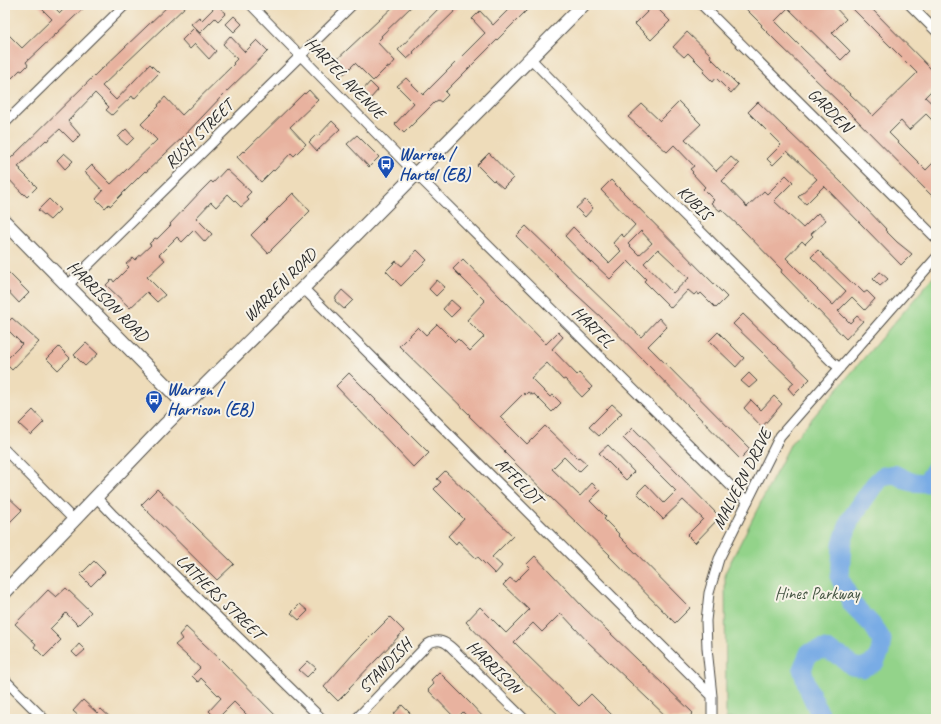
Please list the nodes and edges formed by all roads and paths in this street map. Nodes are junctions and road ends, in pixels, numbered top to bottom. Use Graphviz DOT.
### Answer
graph roads {
  1 [pos="125,5"];
  2 [pos="251,5"];
  3 [pos="352,5"];
  4 [pos="583,5"];
  5 [pos="702,5"];
  6 [pos="910,5"];
  7 [pos="936,31"];
  8 [pos="301,56"];
  9 [pos="530,58"];
  10 [pos="5,123"];
  11 [pos="416,174"];
  12 [pos="5,222"];
  13 [pos="936,238"];
  14 [pos="936,258"];
  15 [pos="68,285"];
  16 [pos="303,288"];
  17 [pos="840,368"];
  18 [pos="185,405"];
  19 [pos="5,450"];
  20 [pos="96,497"];
  21 [pos="748,501"];
  22 [pos="74,520"];
  23 [pos="5,592"];
  24 [pos="440,640"];
  25 [pos="5,680"];
  26 [pos="712,696"];
  27 [pos="44,719"];
  28 [pos="322,719"];
  29 [pos="356,719"];
  30 [pos="524,719"];
  31 [pos="712,719"];
  1 -- 10 [label="street"];
  2 -- 8 [label="street, HARTEL AVENUE"];
  3 -- 8 [label="street, RUSH STREET"];
  4 -- 9 [label="main road, WARREN ROAD"];
  5 -- 13 [label="street, GARDEN"];
  6 -- 7 [label="street"];
  8 -- 11 [label="street, HARTEL AVENUE"];
  8 -- 15 [label="street, RUSH STREET"];
  9 -- 11 [label="main road, WARREN ROAD"];
  9 -- 17 [label="street, KUBIS"];
  11 -- 16 [label="main road, WARREN ROAD"];
  11 -- 21 [label="street, HARTEL"];
  12 -- 15 [label="main road, HARRISON ROAD"];
  14 -- 17 [label="street, MALVERN DRIVE"];
  15 -- 18 [label="main road, HARRISON ROAD"];
  16 -- 18 [label="main road, WARREN ROAD"];
  16 -- 26 [label="street, AFFELDT"];
  17 -- 21 [label="street, MALVERN DRIVE"];
  18 -- 20 [label="main road, WARREN ROAD"];
  19 -- 22 [label="street"];
  20 -- 22 [label="main road, WARREN ROAD"];
  20 -- 28 [label="street, LATHERS STREET"];
  21 -- 26 [label="street, MALVERN DRIVE"];
  22 -- 23 [label="main road, WARREN ROAD"];
  24 -- 29 [label="street, STANDISH"];
  24 -- 30 [label="street, HARRISON"];
  25 -- 27 [label="street"];
  26 -- 31 [label="street, MALVERN DRIVE"];
}
